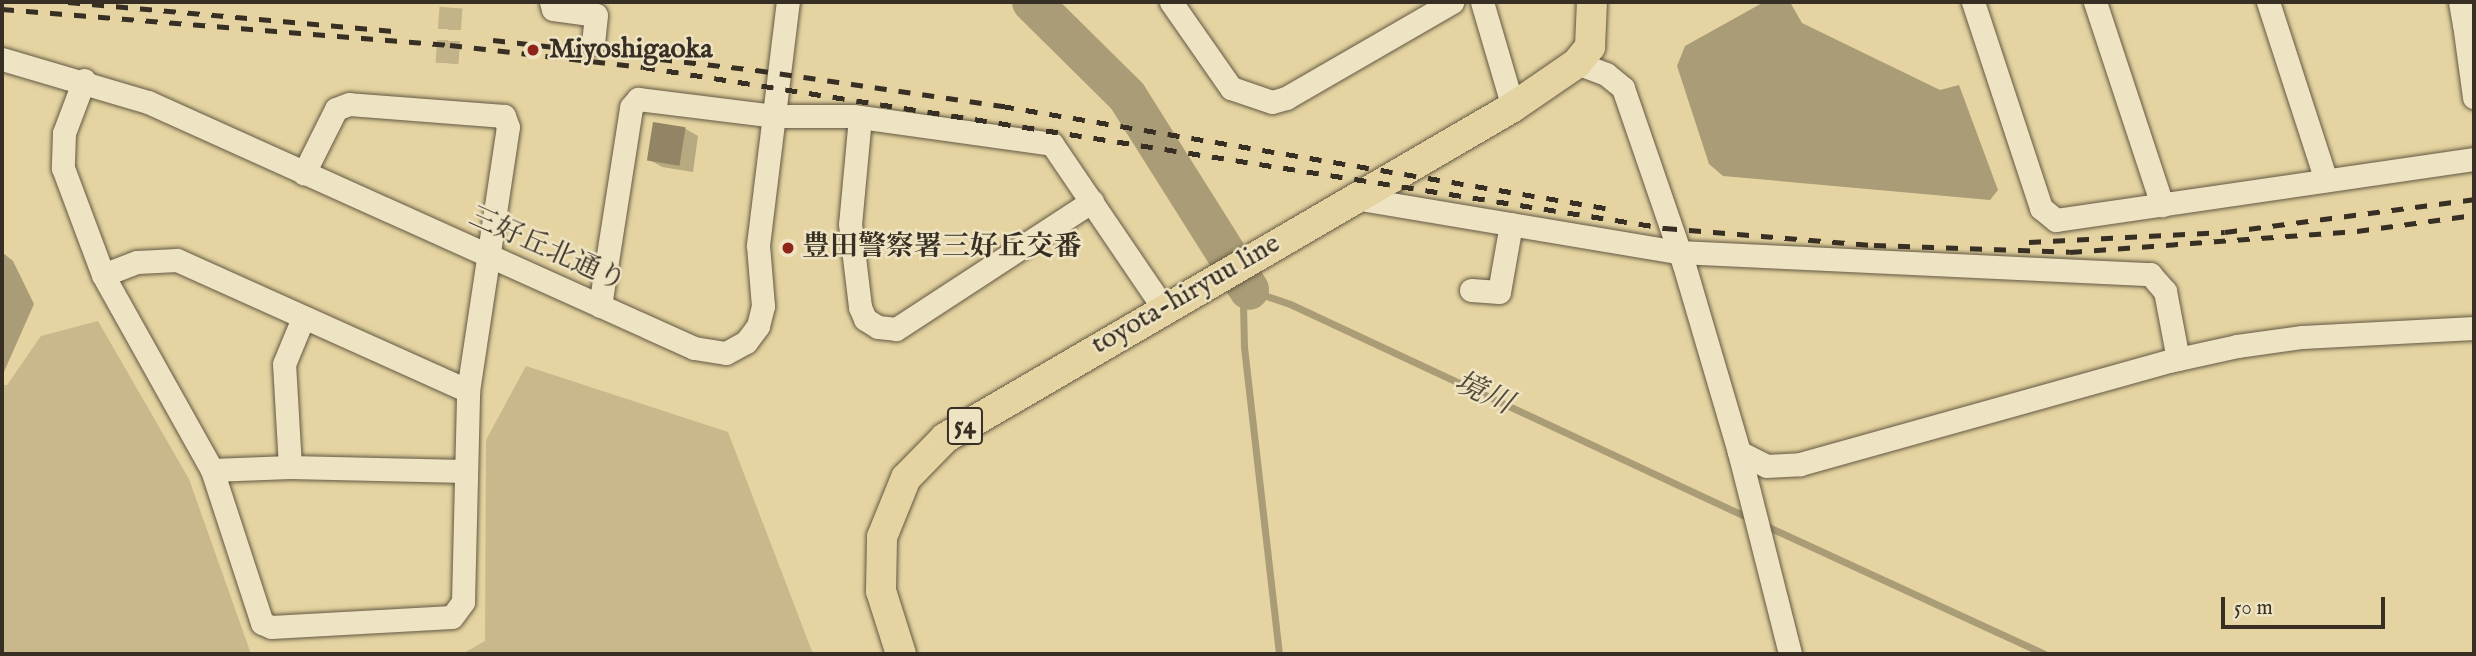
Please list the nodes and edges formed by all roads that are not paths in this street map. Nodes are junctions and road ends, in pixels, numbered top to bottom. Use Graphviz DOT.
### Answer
graph roads {
  1 [pos="551,2"];
  2 [pos="788,2"];
  3 [pos="1171,2"];
  4 [pos="1452,2"];
  5 [pos="1482,2"];
  6 [pos="1592,2"];
  7 [pos="1973,2"];
  8 [pos="2095,2"];
  9 [pos="2268,2"];
  10 [pos="2466,15"];
  11 [pos="593,44"];
  12 [pos="2,59"];
  13 [pos="1577,62"];
  14 [pos="84,80"];
  15 [pos="2474,97"];
  16 [pos="1513,107"];
  17 [pos="774,116"];
  18 [pos="860,117"];
  19 [pos="2474,159"];
  20 [pos="304,173"];
  21 [pos="2326,180"];
  22 [pos="1355,198"];
  23 [pos="1092,201"];
  24 [pos="2162,205"];
  25 [pos="1511,224"];
  26 [pos="1679,252"];
  27 [pos="488,257"];
  28 [pos="103,275"];
  29 [pos="1471,290"];
  30 [pos="600,306"];
  31 [pos="1165,310"];
  32 [pos="303,318"];
  33 [pos="2474,328"];
  34 [pos="2178,359"];
  35 [pos="468,391"];
  36 [pos="1739,452"];
  37 [pos="290,467"];
  38 [pos="212,470"];
  39 [pos="464,471"];
  40 [pos="901,654"];
  41 [pos="1790,654"];
  1 -- 11 [label="street"];
  2 -- 17 [label="street, 三好丘北通り"];
  3 -- 4 [label="street"];
  5 -- 16 [label="street"];
  6 -- 13 [label="main road"];
  7 -- 24 [label="street"];
  8 -- 24 [label="street"];
  9 -- 21 [label="street"];
  10 -- 15 [label="street"];
  12 -- 14 [label="street, 三好丘北通り"];
  13 -- 16 [label="main road, toyota-hiryuu line / 54"];
  13 -- 26 [label="street"];
  14 -- 20 [label="street, 三好丘北通り"];
  14 -- 28 [label="street"];
  16 -- 22 [label="main road, toyota-hiryuu line / 54"];
  17 -- 18 [label="street"];
  17 -- 30 [label="street"];
  17 -- 30 [label="street, 三好丘北通り"];
  18 -- 23 [label="street"];
  18 -- 23 [label="street"];
  19 -- 21 [label="street"];
  20 -- 27 [label="street, 三好丘北通り"];
  20 -- 27 [label="street"];
  21 -- 24 [label="street"];
  22 -- 25 [label="street"];
  22 -- 31 [label="main road, toyota-hiryuu line / 54"];
  23 -- 31 [label="street"];
  25 -- 26 [label="street"];
  25 -- 29 [label="street"];
  26 -- 34 [label="street"];
  26 -- 36 [label="street"];
  27 -- 30 [label="street, 三好丘北通り"];
  27 -- 35 [label="street"];
  28 -- 32 [label="street"];
  28 -- 38 [label="street"];
  31 -- 40 [label="main road, toyota-hiryuu line / 54"];
  32 -- 35 [label="street"];
  32 -- 37 [label="street"];
  33 -- 34 [label="street"];
  34 -- 36 [label="street"];
  35 -- 39 [label="street"];
  36 -- 41 [label="street"];
  37 -- 38 [label="street"];
  37 -- 39 [label="street"];
  38 -- 39 [label="street"];
}
